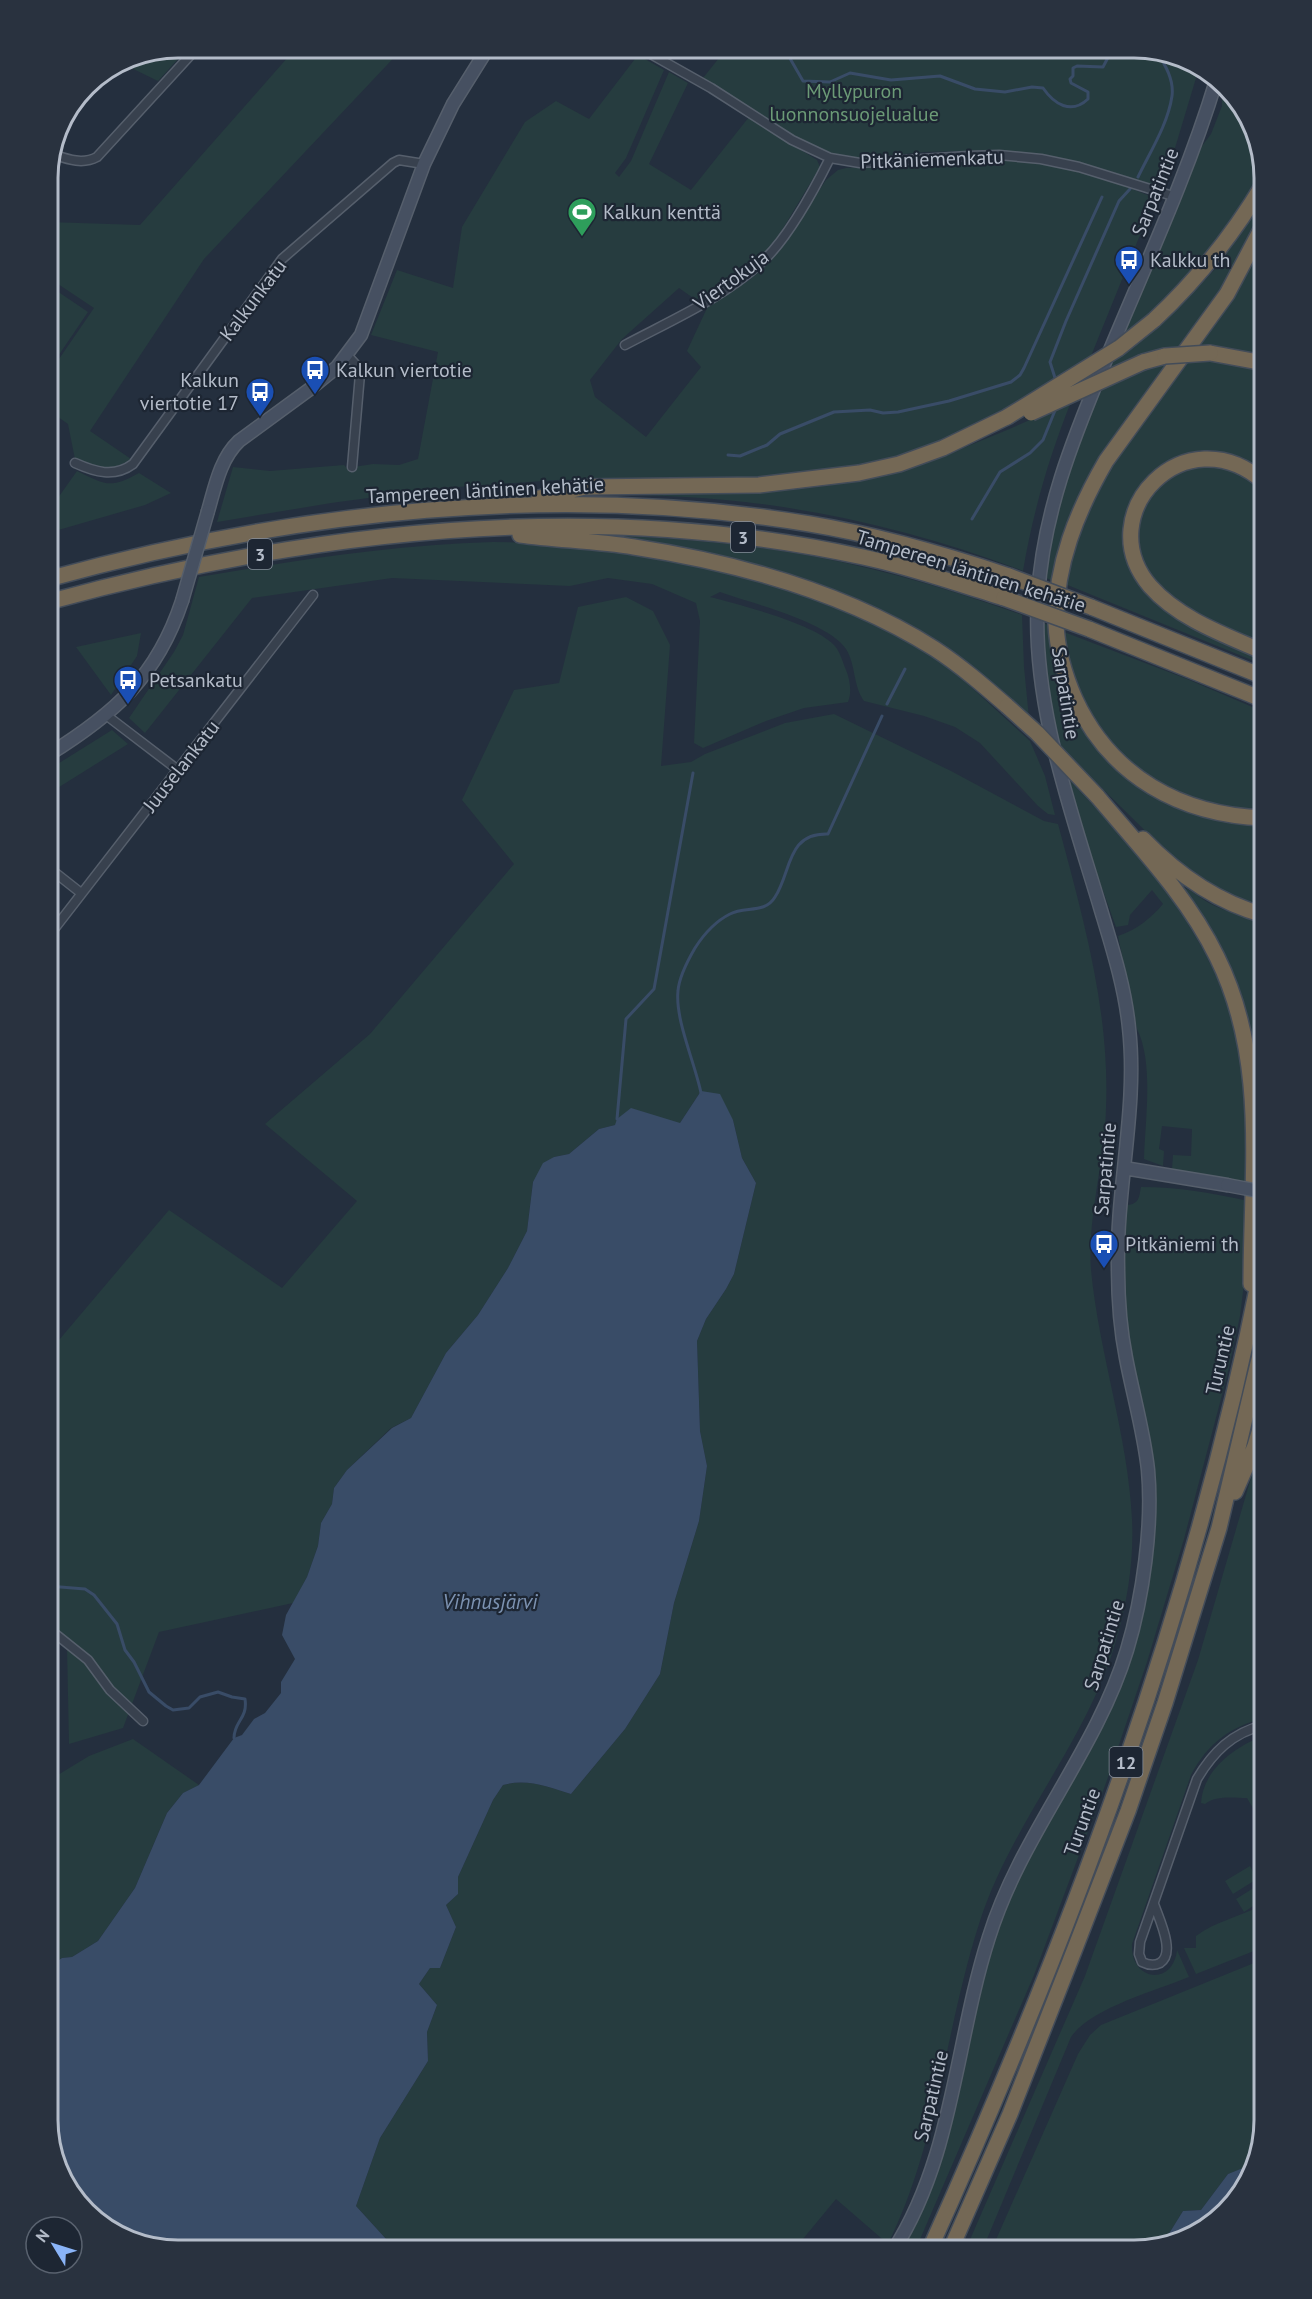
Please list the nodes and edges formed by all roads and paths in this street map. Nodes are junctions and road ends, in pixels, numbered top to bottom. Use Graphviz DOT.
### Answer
graph roads {
  1 [pos="187,59"];
  2 [pos="481,59"];
  3 [pos="660,59"];
  4 [pos="1214,89"];
  5 [pos="61,157"];
  6 [pos="830,158"];
  7 [pos="424,164"];
  8 [pos="1176,197"];
  9 [pos="1254,199"];
  10 [pos="1254,243"];
  11 [pos="626,345"];
  12 [pos="347,356"];
  13 [pos="1254,361"];
  14 [pos="1009,420"];
  15 [pos="75,463"];
  16 [pos="351,467"];
  17 [pos="1254,475"];
  18 [pos="504,506"];
  19 [pos="476,529"];
  20 [pos="59,576"];
  21 [pos="313,595"];
  22 [pos="59,599"];
  23 [pos="1254,647"];
  24 [pos="1254,673"];
  25 [pos="1254,696"];
  26 [pos="106,715"];
  27 [pos="59,748"];
  28 [pos="178,770"];
  29 [pos="1097,796"];
  30 [pos="1254,818"];
  31 [pos="59,875"];
  32 [pos="81,893"];
  33 [pos="1254,912"];
  34 [pos="59,923"];
  35 [pos="1124,1168"];
  36 [pos="1254,1190"];
  37 [pos="1254,1306"];
  38 [pos="1251,1322"];
  39 [pos="1254,1381"];
  40 [pos="1254,1448"];
  41 [pos="1220,1528"];
  42 [pos="58,1636"];
  43 [pos="143,1720"];
  44 [pos="1254,1729"];
  45 [pos="1155,1904"];
  46 [pos="900,2240"];
  47 [pos="934,2240"];
  48 [pos="955,2240"];
  1 -- 5 [label="street"];
  2 -- 7 [label="main road"];
  3 -- 6 [label="street, Pitkäniemenkatu"];
  4 -- 8 [label="main road, Sarpatintie"];
  6 -- 8 [label="street, Pitkäniemenkatu"];
  6 -- 11 [label="street, Viertokuja"];
  7 -- 12 [label="main road"];
  7 -- 15 [label="street, Kalkunkatu"];
  8 -- 35 [label="main road, Sarpatintie"];
  9 -- 14 [label="highway, bridge"];
  10 -- 30 [label="highway"];
  12 -- 16 [label="street"];
  12 -- 26 [label="main road, bridge"];
  13 -- 14 [label="highway, bridge"];
  14 -- 18 [label="highway"];
  17 -- 23 [label="highway"];
  18 -- 20 [label="highway, Tampereen läntinen kehätie / 3"];
  18 -- 24 [label="highway, Tampereen läntinen kehätie / 3, bridge"];
  19 -- 22 [label="highway, Tampereen läntinen kehätie / 3"];
  19 -- 25 [label="highway, Tampereen läntinen kehätie / 3, bridge"];
  19 -- 29 [label="highway, bridge"];
  21 -- 28 [label="street, Juuselankatu"];
  26 -- 27 [label="main road"];
  26 -- 28 [label="street"];
  28 -- 32 [label="street, Juuselankatu"];
  29 -- 33 [label="highway"];
  29 -- 38 [label="highway"];
  31 -- 32 [label="street"];
  32 -- 34 [label="street, Juuselankatu"];
  35 -- 36 [label="main road, bridge"];
  35 -- 46 [label="main road, Sarpatintie"];
  37 -- 38 [label="highway, Turuntie / 12"];
  38 -- 47 [label="highway, Turuntie / 12"];
  39 -- 41 [label="highway, Turuntie / 12"];
  40 -- 41 [label="highway"];
  41 -- 48 [label="highway, Turuntie / 12"];
  42 -- 43 [label="street"];
  44 -- 45 [label="street"];
  45 -- 45 [label="street"];
}
